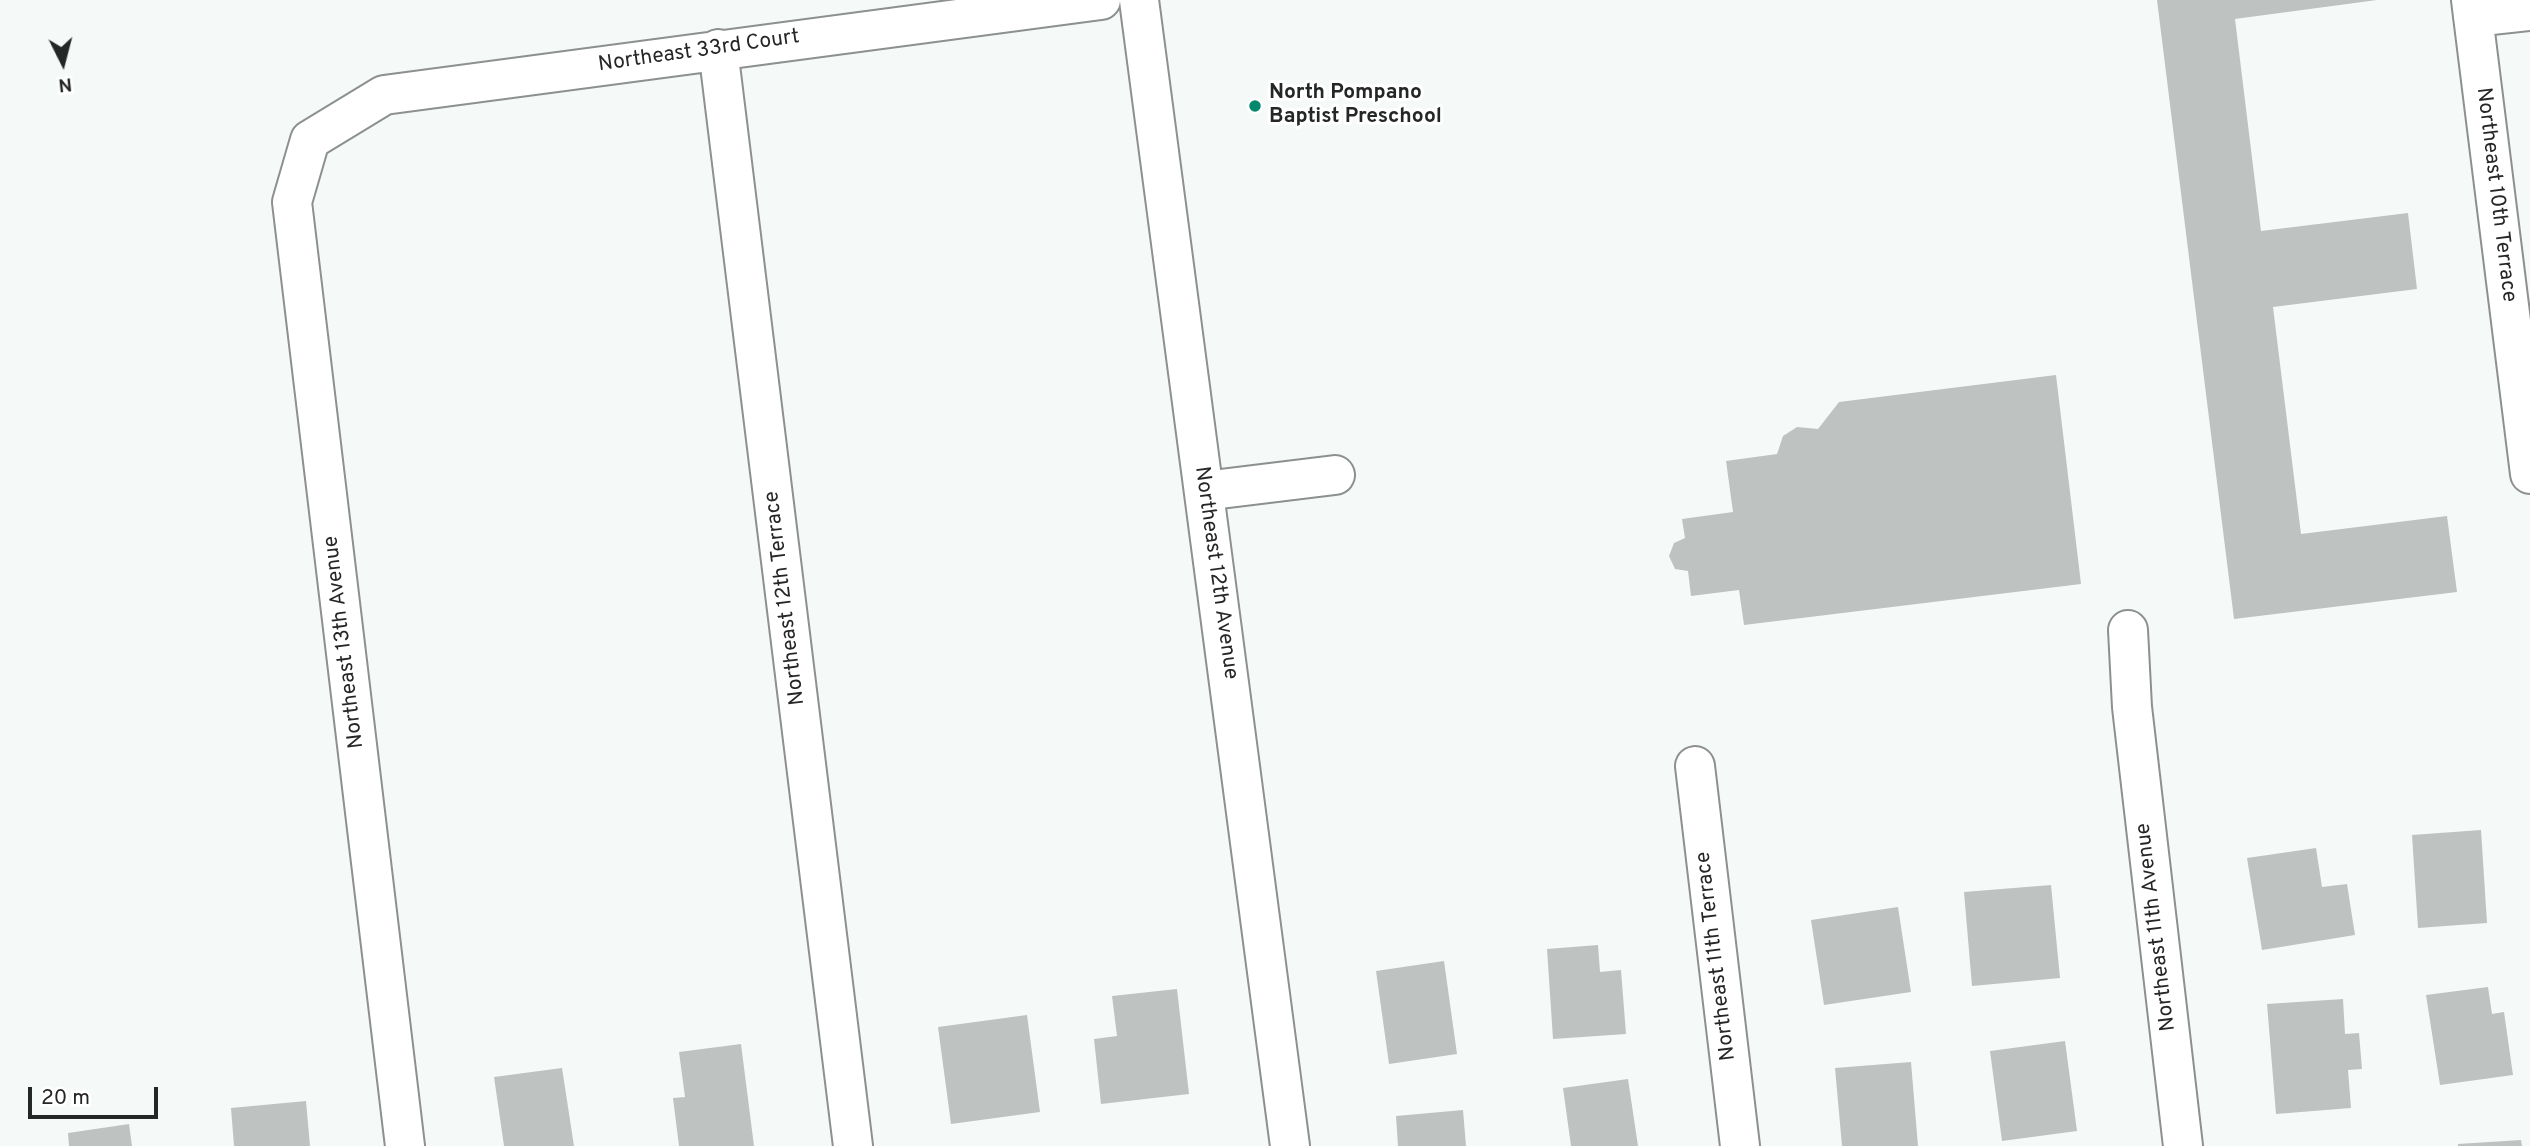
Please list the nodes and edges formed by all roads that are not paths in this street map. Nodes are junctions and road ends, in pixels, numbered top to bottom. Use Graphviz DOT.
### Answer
graph roads {
  1 [pos="1101,0"];
  2 [pos="1139,0"];
  3 [pos="2472,9"];
  4 [pos="2530,10"];
  5 [pos="718,49"];
  6 [pos="310,141"];
  7 [pos="2530,474"];
  8 [pos="1335,475"];
  9 [pos="1204,491"];
  10 [pos="2128,630"];
  11 [pos="1695,766"];
  12 [pos="405,1146"];
  13 [pos="853,1146"];
  14 [pos="1290,1146"];
  15 [pos="1740,1146"];
  16 [pos="2183,1146"];
  1 -- 5 [label="street, Northeast 33rd Court"];
  2 -- 9 [label="street, Northeast 12th Avenue"];
  3 -- 4 [label="street"];
  3 -- 7 [label="street, Northeast 10th Terrace"];
  5 -- 6 [label="street, Northeast 33rd Court"];
  5 -- 13 [label="street, Northeast 12th Terrace"];
  6 -- 12 [label="street, Northeast 13th Avenue"];
  8 -- 9 [label="street"];
  9 -- 14 [label="street, Northeast 12th Avenue"];
  10 -- 16 [label="street, Northeast 11th Avenue"];
  11 -- 15 [label="street, Northeast 11th Terrace"];
}
